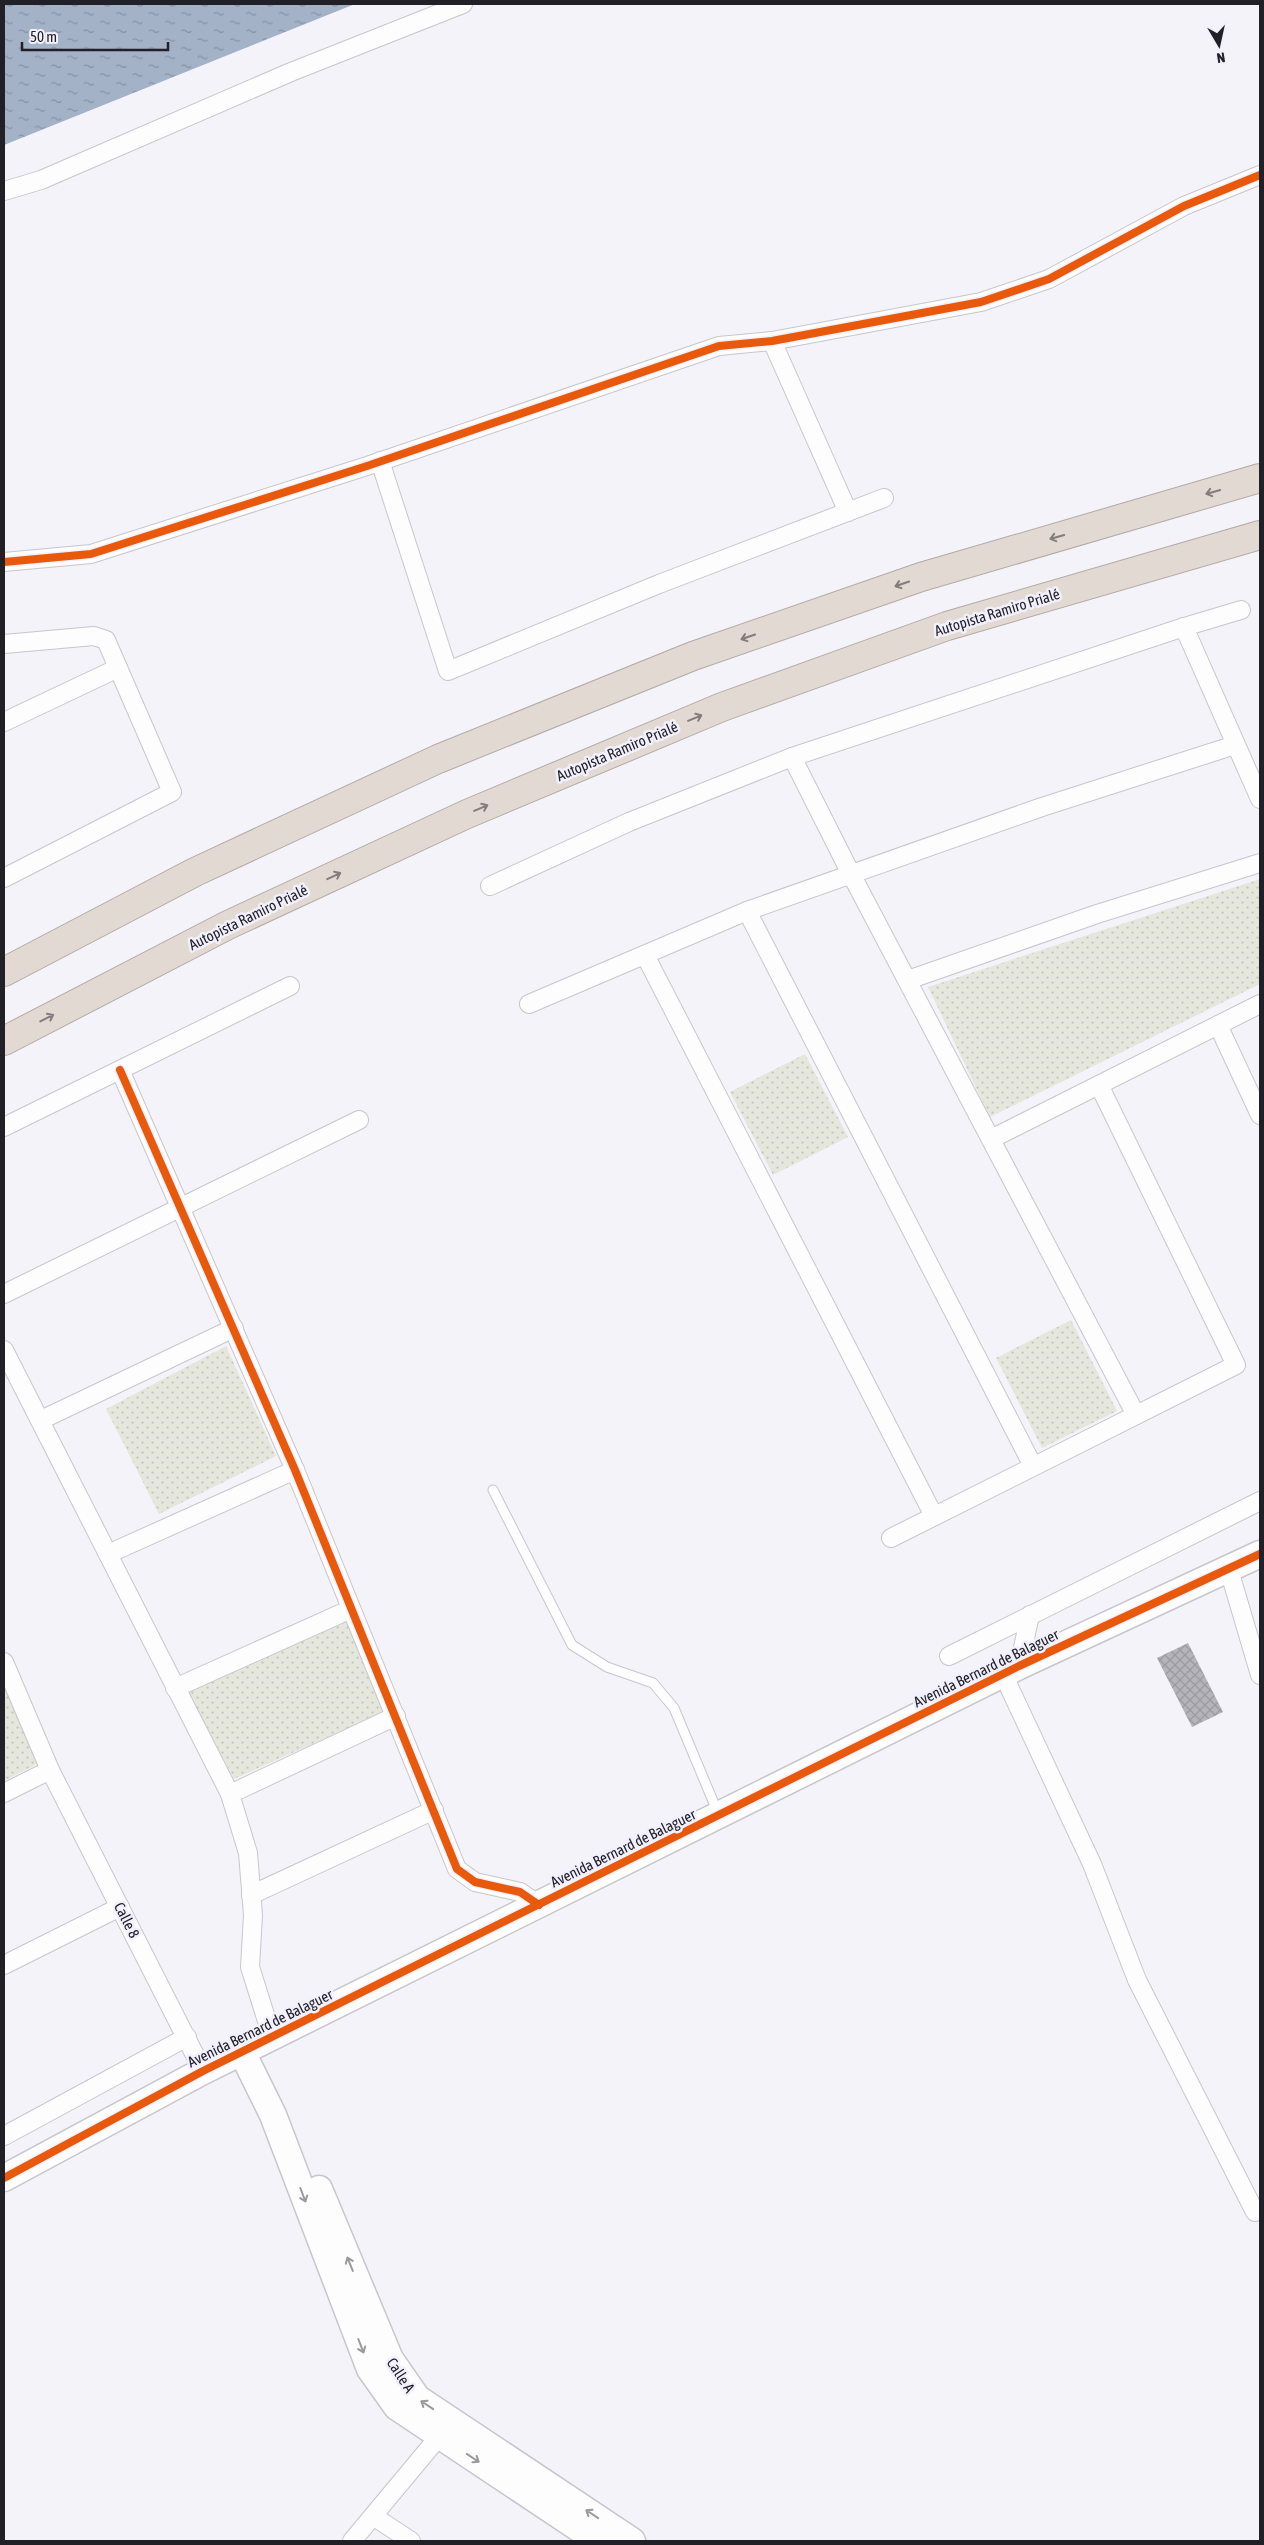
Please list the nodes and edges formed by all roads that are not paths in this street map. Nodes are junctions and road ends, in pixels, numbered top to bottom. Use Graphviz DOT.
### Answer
graph roads {
  1 [pos="463,4"];
  2 [pos="1260,175"];
  3 [pos="4,191"];
  4 [pos="772,341"];
  5 [pos="380,461"];
  6 [pos="1260,478"];
  7 [pos="884,498"];
  8 [pos="848,512"];
  9 [pos="1260,534"];
  10 [pos="4,562"];
  11 [pos="1241,610"];
  12 [pos="1184,627"];
  13 [pos="4,644"];
  14 [pos="118,668"];
  15 [pos="4,722"];
  16 [pos="1236,745"];
  17 [pos="792,758"];
  18 [pos="1260,799"];
  19 [pos="1260,863"];
  20 [pos="850,874"];
  21 [pos="4,878"];
  22 [pos="490,886"];
  23 [pos="747,911"];
  24 [pos="644,954"];
  25 [pos="4,972"];
  26 [pos="908,980"];
  27 [pos="290,986"];
  28 [pos="530,1004"];
  29 [pos="1260,1004"];
  30 [pos="1218,1025"];
  31 [pos="4,1041"];
  32 [pos="120,1070"];
  33 [pos="1099,1085"];
  34 [pos="1260,1115"];
  35 [pos="359,1120"];
  36 [pos="4,1127"];
  37 [pos="991,1139"];
  38 [pos="181,1206"];
  39 [pos="4,1294"];
  40 [pos="234,1328"];
  41 [pos="4,1350"];
  42 [pos="1136,1415"];
  43 [pos="41,1420"];
  44 [pos="1033,1466"];
  45 [pos="295,1470"];
  46 [pos="493,1490"];
  47 [pos="1260,1501"];
  48 [pos="934,1516"];
  49 [pos="891,1538"];
  50 [pos="108,1554"];
  51 [pos="1260,1554"];
  52 [pos="1229,1570"];
  53 [pos="352,1609"];
  54 [pos="1030,1615"];
  55 [pos="950,1656"];
  56 [pos="4,1662"];
  57 [pos="1011,1670"];
  58 [pos="1260,1675"];
  59 [pos="175,1688"];
  60 [pos="396,1716"];
  61 [pos="50,1770"];
  62 [pos="4,1793"];
  63 [pos="230,1794"];
  64 [pos="434,1810"];
  65 [pos="719,1816"];
  66 [pos="251,1895"];
  67 [pos="539,1905"];
  68 [pos="120,1907"];
  69 [pos="4,1966"];
  70 [pos="187,2037"];
  71 [pos="272,2037"];
  72 [pos="242,2052"];
  73 [pos="203,2071"];
  74 [pos="4,2136"];
  75 [pos="4,2178"];
  76 [pos="1255,2212"];
  77 [pos="446,2429"];
  78 [pos="373,2516"];
  79 [pos="352,2541"];
  80 [pos="411,2541"];
  81 [pos="598,2541"];
  82 [pos="632,2541"];
  1 -- 3 [label="street"];
  2 -- 4 [label="street"];
  4 -- 5 [label="street"];
  4 -- 8 [label="street"];
  5 -- 8 [label="street"];
  5 -- 10 [label="street"];
  6 -- 25 [label="highway, one-way"];
  7 -- 8 [label="street"];
  31 -- 9 [label="highway, Autopista Ramiro Prialé, one-way"];
  11 -- 12 [label="street"];
  12 -- 16 [label="street"];
  12 -- 17 [label="street"];
  13 -- 14 [label="street"];
  14 -- 15 [label="street"];
  14 -- 21 [label="street"];
  16 -- 18 [label="street"];
  16 -- 20 [label="street"];
  17 -- 20 [label="street"];
  17 -- 22 [label="street"];
  19 -- 26 [label="street"];
  20 -- 23 [label="street"];
  20 -- 26 [label="street"];
  23 -- 24 [label="street"];
  23 -- 44 [label="street"];
  24 -- 28 [label="street"];
  24 -- 48 [label="street"];
  26 -- 37 [label="street"];
  27 -- 32 [label="street"];
  29 -- 30 [label="street"];
  30 -- 33 [label="street"];
  30 -- 34 [label="street"];
  32 -- 36 [label="street"];
  32 -- 38 [label="street"];
  33 -- 37 [label="street"];
  33 -- 42 [label="street"];
  35 -- 38 [label="street"];
  37 -- 42 [label="street"];
  38 -- 39 [label="street"];
  38 -- 40 [label="street"];
  40 -- 43 [label="street"];
  40 -- 45 [label="street"];
  41 -- 43 [label="street"];
  42 -- 44 [label="street"];
  43 -- 50 [label="street"];
  44 -- 48 [label="street"];
  45 -- 50 [label="street"];
  45 -- 53 [label="street"];
  46 -- 65 [label="lane"];
  47 -- 54 [label="street"];
  48 -- 49 [label="street"];
  50 -- 59 [label="street"];
  51 -- 52 [label="street, Avenida Bernard de Balaguer"];
  52 -- 57 [label="street, Avenida Bernard de Balaguer"];
  52 -- 58 [label="street"];
  53 -- 59 [label="street"];
  53 -- 60 [label="street"];
  54 -- 55 [label="street"];
  54 -- 57 [label="street"];
  56 -- 61 [label="street, Calle 8"];
  57 -- 65 [label="street, Avenida Bernard de Balaguer"];
  57 -- 76 [label="street"];
  59 -- 63 [label="street"];
  60 -- 63 [label="street"];
  60 -- 64 [label="street"];
  61 -- 62 [label="street"];
  61 -- 68 [label="street, Calle 8"];
  63 -- 66 [label="street"];
  64 -- 66 [label="street"];
  64 -- 67 [label="street"];
  65 -- 67 [label="street, Avenida Bernard de Balaguer"];
  66 -- 71 [label="street"];
  67 -- 71 [label="street, Avenida Bernard de Balaguer"];
  68 -- 69 [label="street"];
  68 -- 70 [label="street, Calle 8"];
  70 -- 73 [label="street, Calle 8"];
  70 -- 74 [label="street"];
  71 -- 72 [label="street, Avenida Bernard de Balaguer"];
  72 -- 73 [label="street, Avenida Bernard de Balaguer"];
  72 -- 77 [label="street, Calle A"];
  73 -- 75 [label="street, Avenida Bernard de Balaguer"];
  77 -- 78 [label="street"];
  77 -- 81 [label="street, Calle A, one-way"];
  82 -- 77 [label="street, Calle A, one-way"];
  78 -- 79 [label="street"];
  78 -- 80 [label="street"];
}
